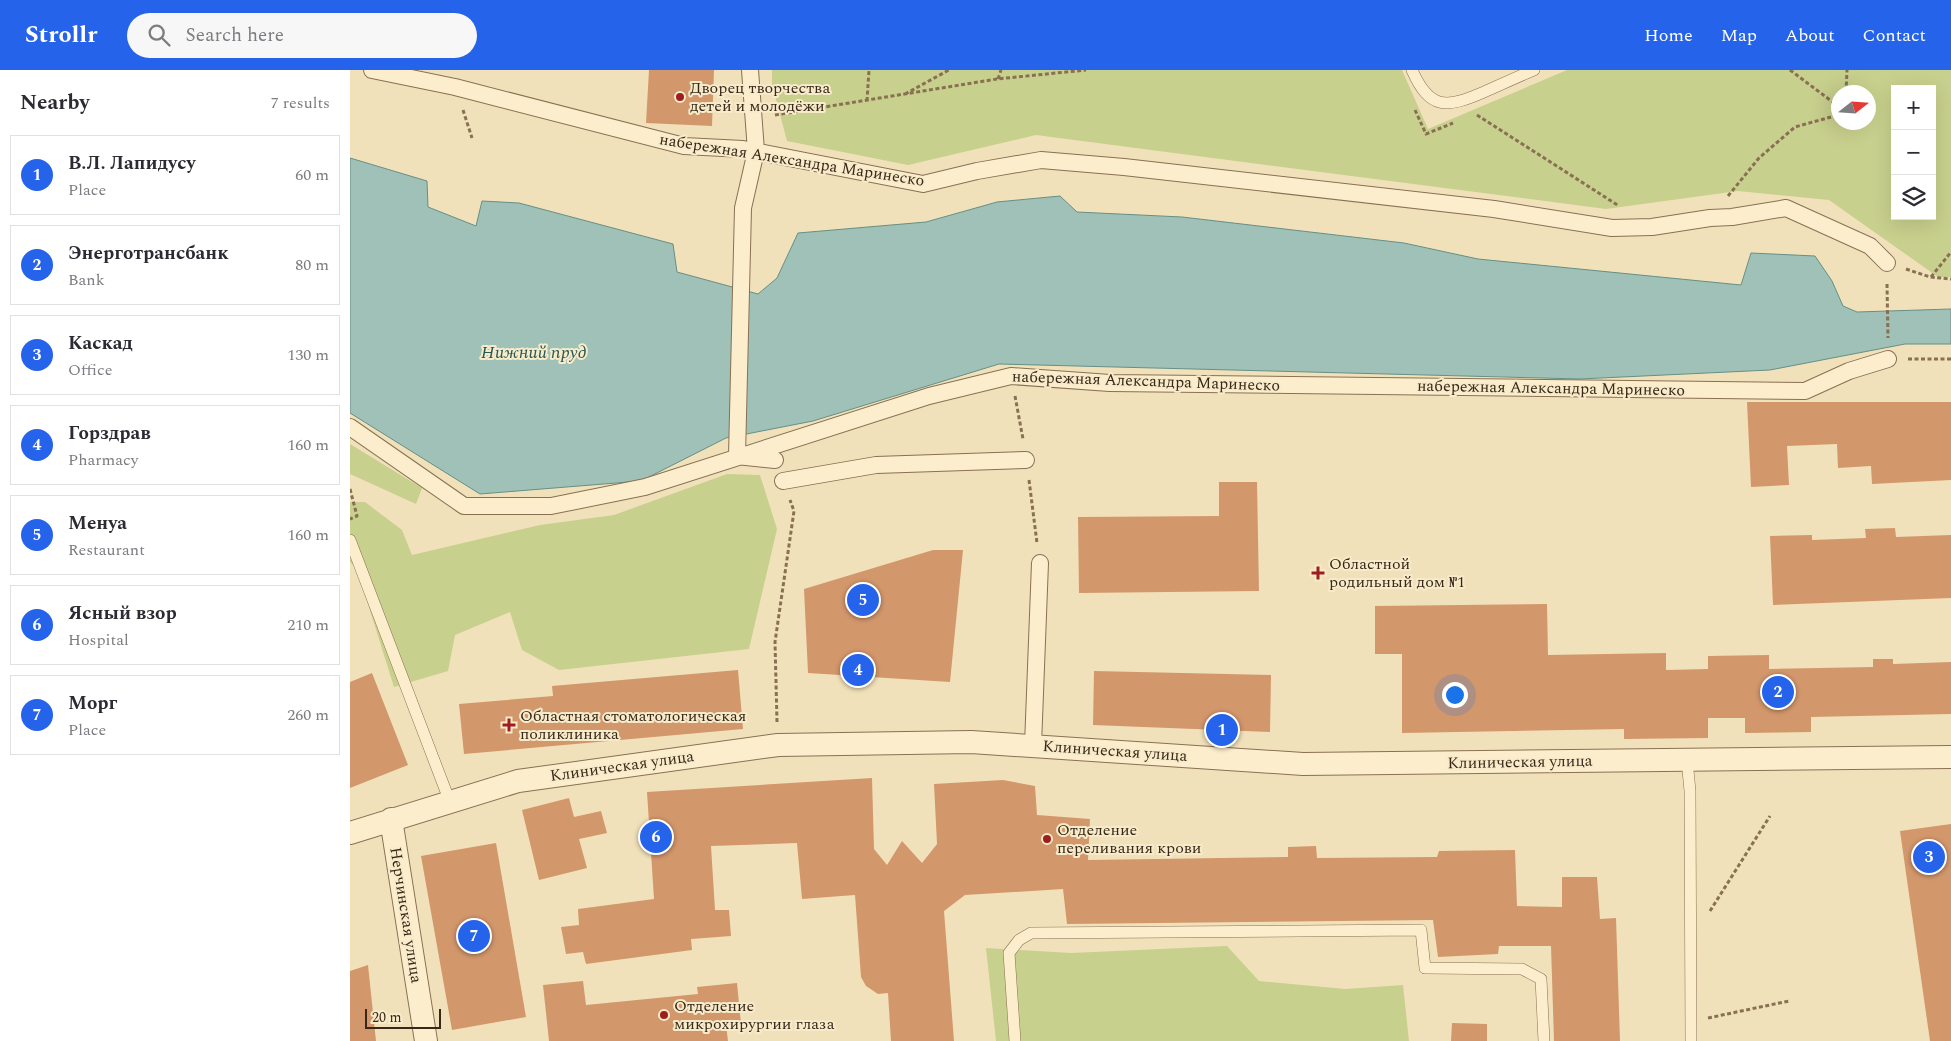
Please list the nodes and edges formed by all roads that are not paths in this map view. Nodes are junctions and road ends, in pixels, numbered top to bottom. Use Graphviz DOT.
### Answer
graph roads {
  1 [pos="372,70"];
  2 [pos="750,70"];
  3 [pos="1412,70"];
  4 [pos="1534,70"];
  5 [pos="756,151"];
  6 [pos="1887,262"];
  7 [pos="1888,360"];
  8 [pos="350,427"];
  9 [pos="737,456"];
  10 [pos="775,460"];
  11 [pos="1026,460"];
  12 [pos="783,481"];
  13 [pos="350,540"];
  14 [pos="1040,563"];
  15 [pos="1033,745"];
  16 [pos="1951,757"];
  17 [pos="1687,760"];
  18 [pos="450,802"];
  19 [pos="391,819"];
  20 [pos="350,833"];
  21 [pos="426,1041"];
  22 [pos="1015,1041"];
  23 [pos="1544,1041"];
  24 [pos="1690,1041"];
  1 -- 5 [label="street, набережная Александра Маринеско"];
  2 -- 5 [label="street"];
  3 -- 4 [label="lane"];
  5 -- 6 [label="street, набережная Александра Маринеско"];
  5 -- 9 [label="street"];
  7 -- 9 [label="street, набережная Александра Маринеско"];
  8 -- 9 [label="street, набережная Александра Маринеско"];
  9 -- 10 [label="street"];
  11 -- 12 [label="street"];
  13 -- 18 [label="lane"];
  14 -- 15 [label="street"];
  15 -- 17 [label="street, Клиническая улица"];
  15 -- 18 [label="street, Клиническая улица"];
  16 -- 17 [label="street, Клиническая улица"];
  17 -- 24 [label="lane"];
  18 -- 19 [label="street, Клиническая улица"];
  19 -- 20 [label="street, Клиническая улица"];
  19 -- 21 [label="street, Нерчинская улица"];
  22 -- 23 [label="lane"];
}
